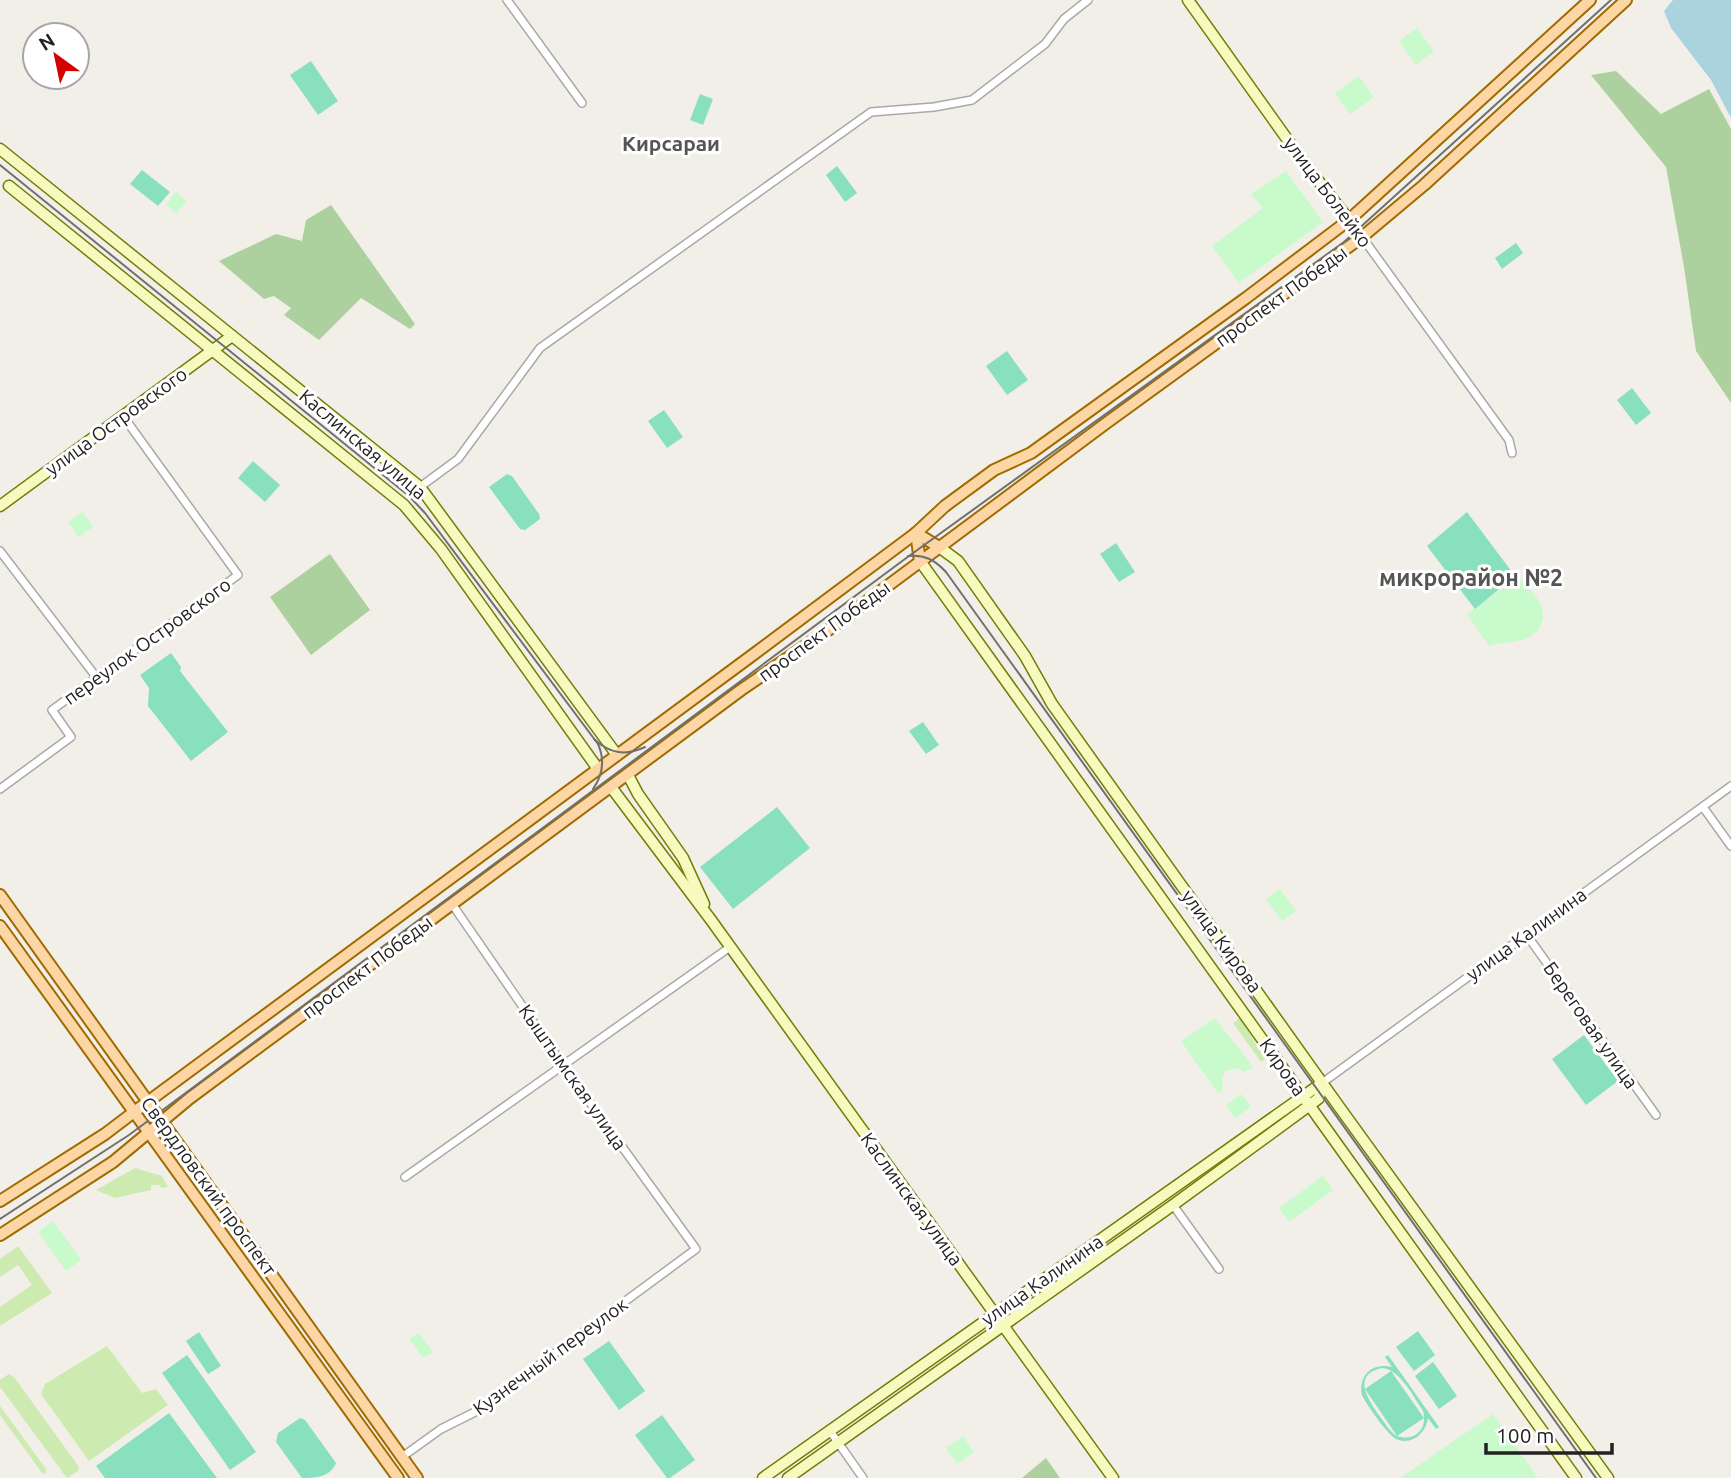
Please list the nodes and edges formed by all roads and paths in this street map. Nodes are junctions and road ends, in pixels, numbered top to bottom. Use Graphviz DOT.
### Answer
graph roads {
  1 [pos="507,0"];
  2 [pos="1088,0"];
  3 [pos="1188,0"];
  4 [pos="1590,0"];
  5 [pos="1626,0"];
  6 [pos="582,103"];
  7 [pos="0,149"];
  8 [pos="9,186"];
  9 [pos="1349,220"];
  10 [pos="1362,237"];
  11 [pos="232,335"];
  12 [pos="212,350"];
  13 [pos="123,415"];
  14 [pos="1512,453"];
  15 [pos="420,487"];
  16 [pos="0,506"];
  17 [pos="916,533"];
  18 [pos="939,547"];
  19 [pos="0,551"];
  20 [pos="920,561"];
  21 [pos="97,678"];
  22 [pos="617,754"];
  23 [pos="598,769"];
  24 [pos="628,775"];
  25 [pos="1731,786"];
  26 [pos="611,787"];
  27 [pos="0,789"];
  28 [pos="1703,807"];
  29 [pos="1731,846"];
  30 [pos="0,895"];
  31 [pos="452,904"];
  32 [pos="711,920"];
  33 [pos="0,926"];
  34 [pos="1527,934"];
  35 [pos="730,947"];
  36 [pos="563,1065"];
  37 [pos="1322,1083"];
  38 [pos="1303,1096"];
  39 [pos="148,1102"];
  40 [pos="1310,1105"];
  41 [pos="134,1112"];
  42 [pos="1656,1115"];
  43 [pos="162,1121"];
  44 [pos="149,1132"];
  45 [pos="405,1177"];
  46 [pos="0,1201"];
  47 [pos="1174,1205"];
  48 [pos="0,1235"];
  49 [pos="696,1249"];
  50 [pos="1219,1269"];
  51 [pos="995,1314"];
  52 [pos="1003,1326"];
  53 [pos="830,1430"];
  54 [pos="838,1443"];
  55 [pos="402,1457"];
  56 [pos="398,1478"];
  57 [pos="417,1478"];
  58 [pos="763,1478"];
  59 [pos="788,1478"];
  60 [pos="863,1478"];
  61 [pos="1113,1478"];
  62 [pos="1576,1478"];
  63 [pos="1608,1478"];
  1 -- 6 [label="street"];
  2 -- 15 [label="street"];
  3 -- 9 [label="main road, улица Болейко"];
  4 -- 9 [label="main road, проспект Победы"];
  5 -- 10 [label="main road, проспект Победы"];
  7 -- 11 [label="main road, Каслинская улица"];
  8 -- 12 [label="main road, Каслинская улица"];
  9 -- 10 [label="main road, улица Болейко"];
  9 -- 17 [label="main road, проспект Победы"];
  10 -- 14 [label="street, улица Болейко"];
  10 -- 18 [label="main road, проспект Победы"];
  11 -- 12 [label="main road, улица Островского"];
  11 -- 15 [label="main road, Каслинская улица"];
  12 -- 13 [label="main road, улица Островского"];
  12 -- 23 [label="main road, Каслинская улица"];
  13 -- 16 [label="main road, улица Островского"];
  13 -- 21 [label="street, переулок Островского"];
  15 -- 22 [label="main road, Каслинская улица"];
  17 -- 18 [label="main road, улица Кирова"];
  17 -- 20 [label="main road"];
  17 -- 22 [label="main road, проспект Победы"];
  18 -- 20 [label="main road, проспект Победы"];
  18 -- 37 [label="main road, улица Кирова"];
  19 -- 21 [label="street"];
  20 -- 24 [label="main road, проспект Победы"];
  20 -- 38 [label="main road, Кирова"];
  21 -- 27 [label="street, переулок Островского"];
  22 -- 23 [label="main road, проспект Победы"];
  22 -- 24 [label="main road, Каслинская улица"];
  23 -- 26 [label="main road, Каслинская улица"];
  23 -- 39 [label="main road, проспект Победы"];
  24 -- 26 [label="main road, проспект Победы"];
  24 -- 32 [label="main road, Каслинская улица"];
  25 -- 28 [label="street, улица Калинина"];
  26 -- 31 [label="main road, проспект Победы"];
  26 -- 32 [label="main road, Каслинская улица"];
  28 -- 29 [label="street"];
  28 -- 34 [label="street, улица Калинина"];
  30 -- 39 [label="main road, Свердловский проспект"];
  31 -- 36 [label="street, Кыштымская улица"];
  31 -- 43 [label="main road, проспект Победы"];
  32 -- 35 [label="main road, Каслинская улица"];
  33 -- 41 [label="main road, Свердловский проспект"];
  34 -- 37 [label="street, улица Калинина"];
  34 -- 42 [label="street, Береговая улица"];
  35 -- 36 [label="street"];
  35 -- 51 [label="main road, Каслинская улица"];
  36 -- 45 [label="street"];
  36 -- 49 [label="street, Кыштымская улица"];
  37 -- 38 [label="main road, улица Калинина"];
  37 -- 40 [label="main road, улица Калинина"];
  37 -- 63 [label="main road, улица Кирова"];
  38 -- 40 [label="main road, Кирова"];
  38 -- 51 [label="main road, улица Калинина"];
  39 -- 41 [label="main road, проспект Победы"];
  39 -- 43 [label="main road, Свердловский проспект"];
  40 -- 47 [label="main road, улица Калинина"];
  40 -- 62 [label="main road, Кирова"];
  41 -- 44 [label="main road, Свердловский проспект"];
  41 -- 46 [label="main road, проспект Победы"];
  43 -- 44 [label="main road, проспект Победы"];
  43 -- 55 [label="main road, Свердловский проспект"];
  44 -- 48 [label="main road, проспект Победы"];
  44 -- 56 [label="main road, Свердловский проспект"];
  47 -- 50 [label="street"];
  47 -- 52 [label="main road, улица Калинина"];
  49 -- 55 [label="street, Кузнечный переулок"];
  51 -- 52 [label="main road, Каслинская улица"];
  51 -- 53 [label="main road, улица Калинина"];
  52 -- 54 [label="main road, улица Калинина"];
  52 -- 61 [label="main road, Каслинская улица"];
  53 -- 54 [label="street"];
  53 -- 58 [label="main road, улица Калинина"];
  54 -- 59 [label="main road, улица Калинина"];
  54 -- 60 [label="street"];
  55 -- 57 [label="main road, Свердловский проспект"];
}
